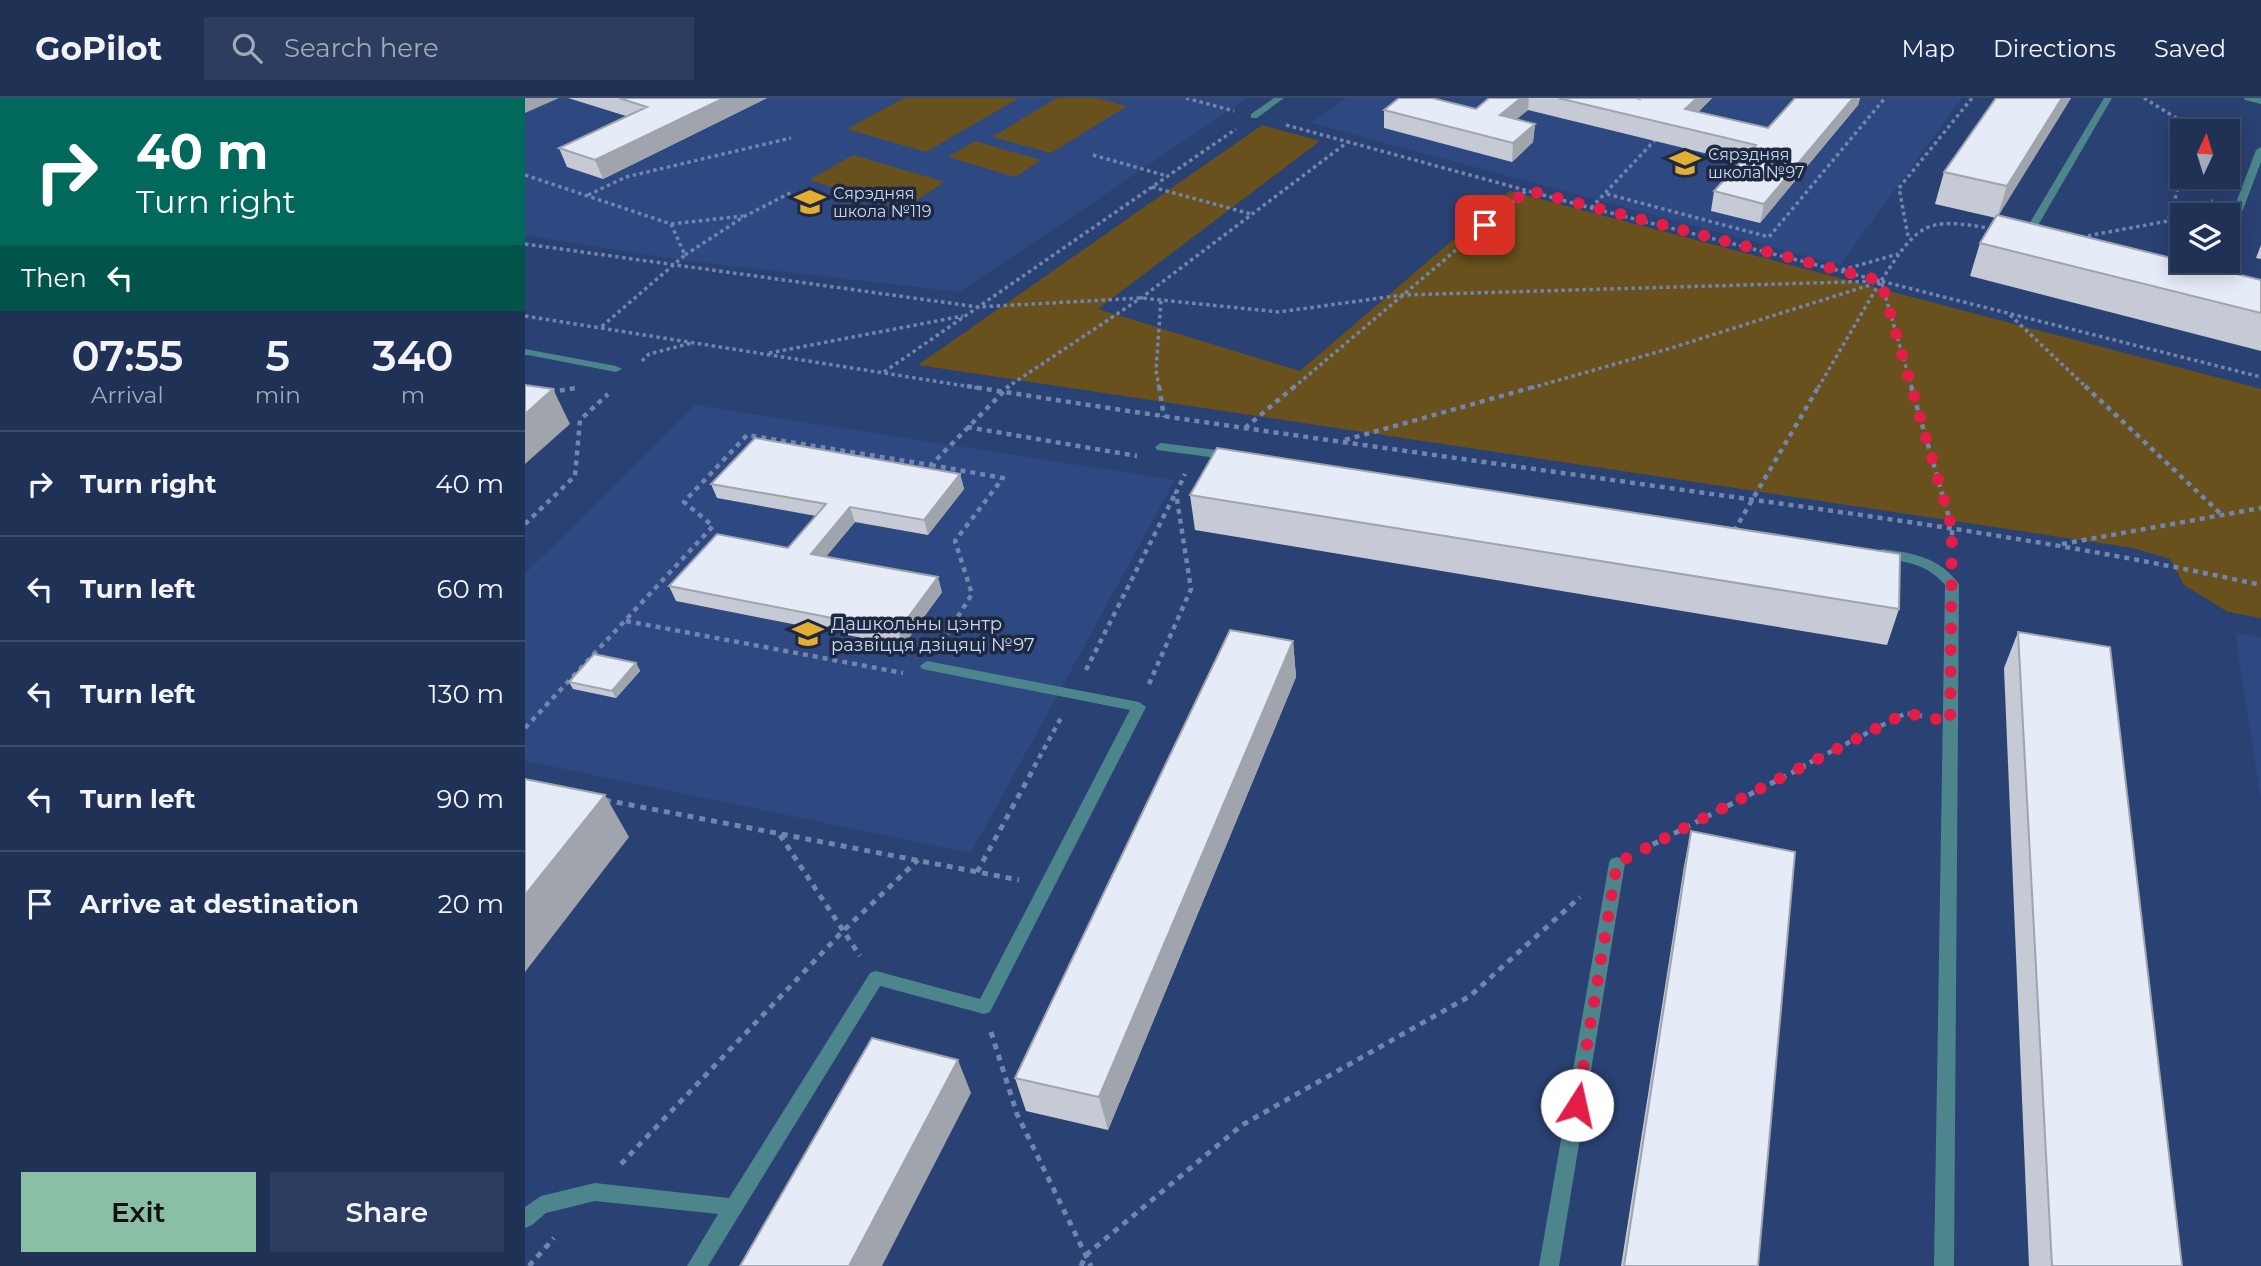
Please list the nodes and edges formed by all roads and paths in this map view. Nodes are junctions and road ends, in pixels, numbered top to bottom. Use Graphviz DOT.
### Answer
graph roads {
  1 [pos="1186,98"];
  2 [pos="1280,98"];
  3 [pos="1885,98"];
  4 [pos="1972,98"];
  5 [pos="2108,98"];
  6 [pos="2144,98"];
  7 [pos="2248,98"];
  8 [pos="2261,101"];
  9 [pos="1254,116"];
  10 [pos="2178,119"];
  11 [pos="791,138"];
  12 [pos="1349,141"];
  13 [pos="1655,141"];
  14 [pos="2261,150"];
  15 [pos="1093,155"];
  16 [pos="525,175"];
  17 [pos="1167,176"];
  18 [pos="1153,187"];
  19 [pos="1527,190"];
  20 [pos="792,192"];
  21 [pos="2245,192"];
  22 [pos="1607,194"];
  23 [pos="587,195"];
  24 [pos="2206,203"];
  25 [pos="2240,205"];
  26 [pos="1591,208"];
  27 [pos="2170,213"];
  28 [pos="1252,214"];
  29 [pos="745,216"];
  30 [pos="671,224"];
  31 [pos="2027,236"];
  32 [pos="1909,237"];
  33 [pos="2054,243"];
  34 [pos="525,244"];
  35 [pos="1898,254"];
  36 [pos="685,255"];
  37 [pos="673,265"];
  38 [pos="1840,271"];
  39 [pos="2214,273"];
  40 [pos="2197,278"];
  41 [pos="1881,281"];
  42 [pos="2211,281"];
  43 [pos="2223,284"];
  44 [pos="1402,295"];
  45 [pos="1141,298"];
  46 [pos="1161,300"];
  47 [pos="978,307"];
  48 [pos="2009,314"];
  49 [pos="966,315"];
  50 [pos="525,316"];
  51 [pos="600,328"];
  52 [pos="695,342"];
  53 [pos="526,353"];
  54 [pos="765,354"];
  55 [pos="639,364"];
  56 [pos="617,369"];
  57 [pos="883,373"];
  58 [pos="2261,377"];
  59 [pos="610,391"];
  60 [pos="1001,391"];
  61 [pos="1164,417"];
  62 [pos="966,426"];
  63 [pos="1245,428"];
  64 [pos="1341,441"];
  65 [pos="1161,447"];
  66 [pos="1137,456"];
  67 [pos="1193,458"];
  68 [pos="1241,458"];
  69 [pos="931,465"];
  70 [pos="1751,499"];
  71 [pos="2261,508"];
  72 [pos="2221,514"];
  73 [pos="525,524"];
  74 [pos="1952,528"];
  75 [pos="1734,531"];
  76 [pos="2057,545"];
  77 [pos="1864,551"];
  78 [pos="1952,584"];
  79 [pos="2261,585"];
  80 [pos="625,621"];
  81 [pos="927,666"];
  82 [pos="1139,707"];
  83 [pos="1950,722"];
  84 [pos="525,728"];
  85 [pos="592,797"];
  86 [pos="779,834"];
  87 [pos="918,860"];
  88 [pos="1617,863"];
  89 [pos="1046,885"];
  90 [pos="842,932"];
  91 [pos="877,978"];
  92 [pos="984,1007"];
  93 [pos="596,1192"];
  94 [pos="733,1206"];
  95 [pos="525,1219"];
  96 [pos="1086,1255"];
  97 [pos="529,1266"];
  98 [pos="697,1266"];
  99 [pos="1081,1266"];
  100 [pos="1091,1266"];
  101 [pos="1549,1266"];
  102 [pos="1944,1266"];
  1 -- 9 [label="path"];
  2 -- 9 [label="lane"];
  3 -- 22 [label="path"];
  4 -- 32 [label="path"];
  5 -- 31 [label="lane"];
  6 -- 10 [label="path"];
  7 -- 8 [label="lane"];
  9 -- 12 [label="path"];
  9 -- 17 [label="path"];
  11 -- 23 [label="path"];
  12 -- 19 [label="path"];
  12 -- 28 [label="path"];
  13 -- 22 [label="path"];
  14 -- 21 [label="lane"];
  15 -- 17 [label="path"];
  16 -- 23 [label="path"];
  17 -- 18 [label="path"];
  18 -- 28 [label="path"];
  18 -- 47 [label="path"];
  19 -- 26 [label="path"];
  19 -- 44 [label="path"];
  20 -- 29 [label="path"];
  21 -- 24 [label="path"];
  21 -- 25 [label="lane"];
  22 -- 26 [label="path"];
  23 -- 30 [label="path"];
  26 -- 38 [label="path"];
  27 -- 33 [label="path"];
  28 -- 45 [label="path"];
  29 -- 30 [label="path"];
  29 -- 36 [label="path"];
  30 -- 36 [label="path"];
  31 -- 32 [label="path"];
  31 -- 33 [label="lane"];
  32 -- 35 [label="path"];
  34 -- 37 [label="path"];
  35 -- 38 [label="path"];
  35 -- 41 [label="path"];
  36 -- 37 [label="path"];
  37 -- 47 [label="path"];
  37 -- 51 [label="path"];
  38 -- 41 [label="path"];
  39 -- 42 [label="lane"];
  40 -- 42 [label="lane"];
  41 -- 44 [label="path"];
  41 -- 48 [label="path"];
  41 -- 64 [label="path"];
  41 -- 70 [label="path"];
  41 -- 74 [label="path"];
  42 -- 43 [label="lane"];
  44 -- 46 [label="path"];
  44 -- 63 [label="path"];
  45 -- 46 [label="path"];
  45 -- 47 [label="path"];
  45 -- 60 [label="path"];
  46 -- 61 [label="path"];
  47 -- 49 [label="path"];
  48 -- 58 [label="path"];
  48 -- 72 [label="path"];
  49 -- 54 [label="path"];
  49 -- 57 [label="path"];
  50 -- 51 [label="path"];
  51 -- 52 [label="path"];
  52 -- 54 [label="path"];
  52 -- 55 [label="path"];
  53 -- 56 [label="lane"];
  54 -- 57 [label="path"];
  57 -- 60 [label="path"];
  59 -- 73 [label="path"];
  60 -- 61 [label="path"];
  60 -- 62 [label="path"];
  61 -- 63 [label="path"];
  61 -- 67 [label="path"];
  62 -- 66 [label="path"];
  62 -- 69 [label="path"];
  63 -- 64 [label="path"];
  64 -- 70 [label="path"];
  65 -- 67 [label="lane"];
  67 -- 68 [label="lane"];
  67 -- 82 [label="path"];
  69 -- 80 [label="path"];
  69 -- 81 [label="path"];
  70 -- 74 [label="path"];
  70 -- 75 [label="path"];
  71 -- 72 [label="path"];
  72 -- 76 [label="path"];
  74 -- 76 [label="path"];
  74 -- 78 [label="path"];
  76 -- 79 [label="path"];
  77 -- 78 [label="lane"];
  78 -- 83 [label="lane"];
  80 -- 81 [label="path"];
  80 -- 84 [label="path"];
  81 -- 82 [label="lane"];
  82 -- 89 [label="lane"];
  83 -- 88 [label="path"];
  83 -- 102 [label="lane"];
  85 -- 86 [label="path"];
  86 -- 87 [label="path"];
  86 -- 90 [label="path"];
  87 -- 89 [label="path"];
  87 -- 90 [label="path"];
  88 -- 96 [label="path"];
  88 -- 101 [label="lane"];
  89 -- 92 [label="lane"];
  90 -- 91 [label="path"];
  90 -- 93 [label="path"];
  91 -- 92 [label="lane"];
  91 -- 94 [label="lane"];
  92 -- 96 [label="path"];
  93 -- 94 [label="lane"];
  93 -- 95 [label="lane"];
  93 -- 97 [label="path"];
  94 -- 98 [label="lane"];
  96 -- 99 [label="path"];
  96 -- 100 [label="path"];
}
